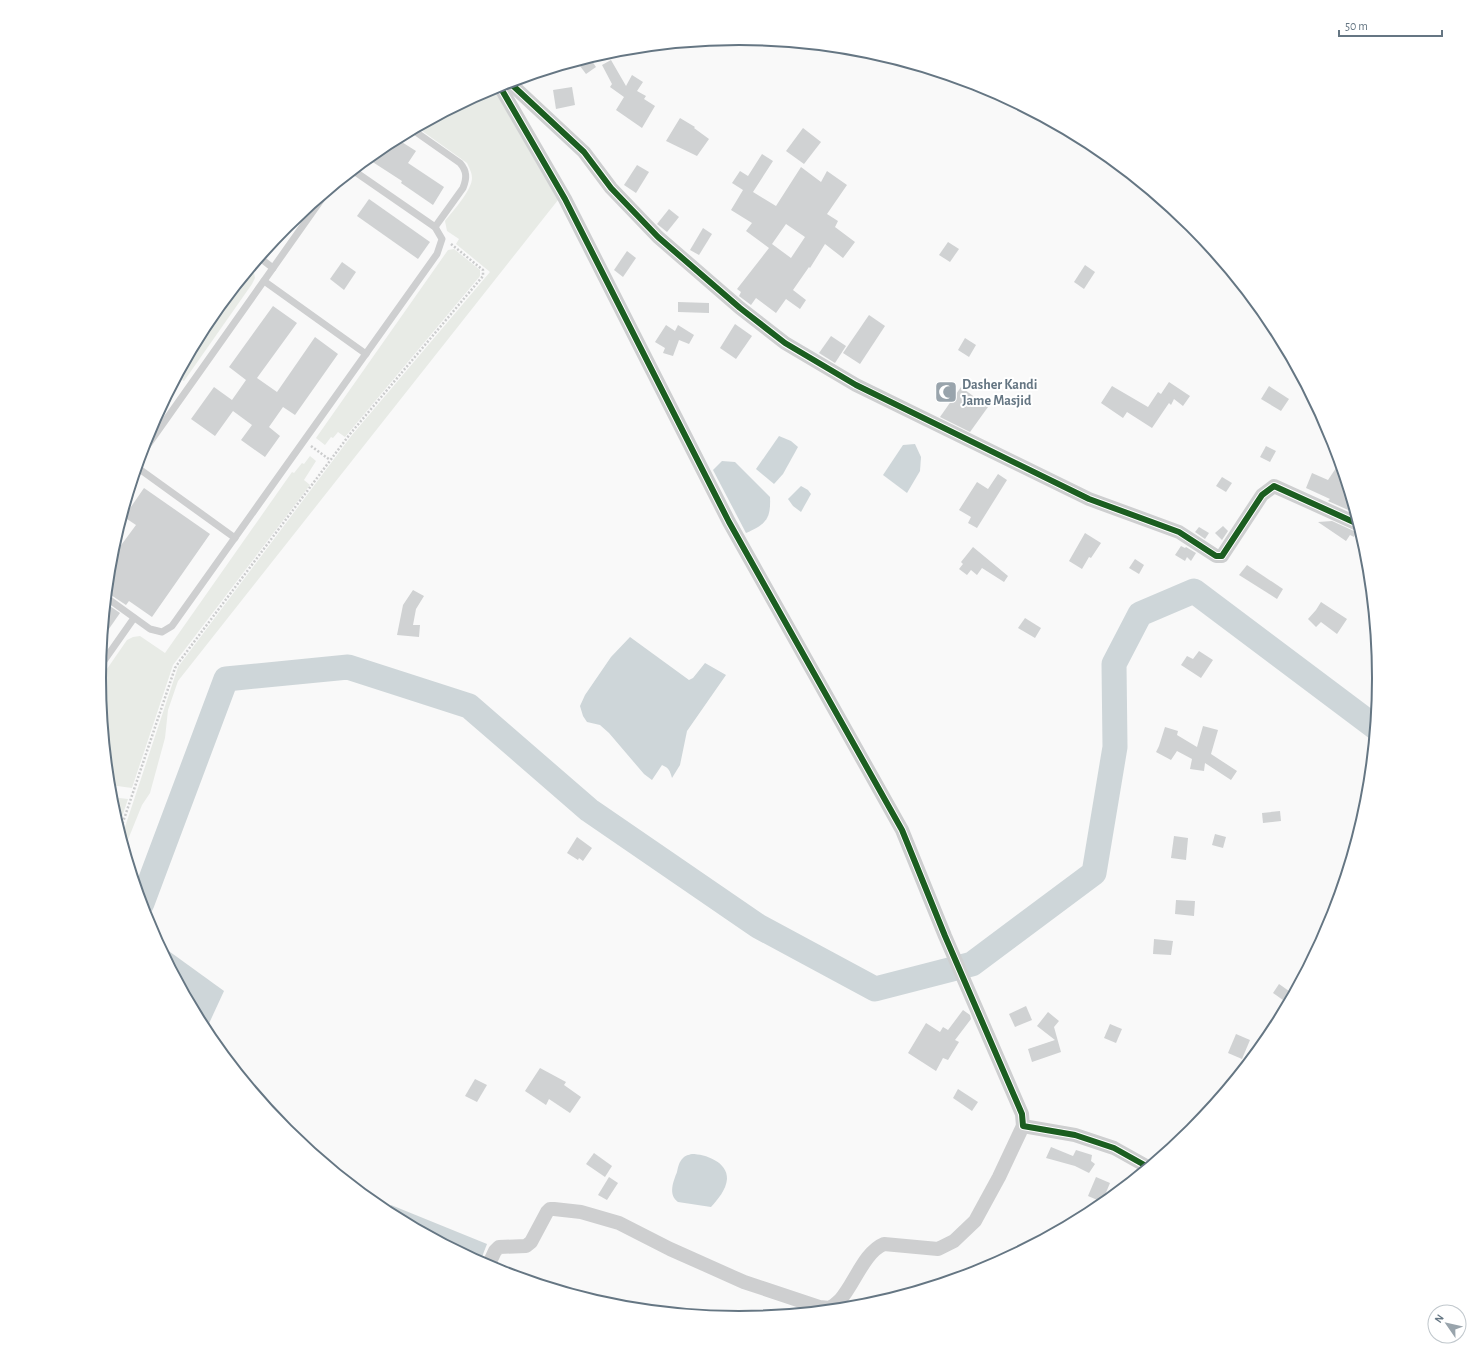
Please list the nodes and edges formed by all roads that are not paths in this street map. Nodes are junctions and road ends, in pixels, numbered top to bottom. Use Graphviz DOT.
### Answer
graph roads {
  1 [pos="514,87"];
  2 [pos="502,91"];
  3 [pos="418,133"];
  4 [pos="358,173"];
  5 [pos="315,208"];
  6 [pos="435,228"];
  7 [pos="264,261"];
  8 [pos="273,268"];
  9 [pos="264,281"];
  10 [pos="366,354"];
  11 [pos="158,430"];
  12 [pos="142,471"];
  13 [pos="1353,522"];
  14 [pos="235,538"];
  15 [pos="111,601"];
  16 [pos="134,618"];
  17 [pos="107,656"];
  18 [pos="1022,1120"];
  19 [pos="1144,1165"];
  20 [pos="491,1260"];
  21 [pos="835,1304"];
  22 [pos="817,1306"];
  1 -- 13 [label="street"];
  2 -- 18 [label="street"];
  3 -- 6 [label="lane"];
  4 -- 6 [label="lane"];
  5 -- 8 [label="lane"];
  6 -- 10 [label="lane"];
  7 -- 8 [label="lane"];
  8 -- 9 [label="lane"];
  9 -- 10 [label="lane"];
  9 -- 11 [label="lane"];
  10 -- 14 [label="lane"];
  12 -- 14 [label="lane"];
  14 -- 16 [label="lane"];
  15 -- 16 [label="lane"];
  16 -- 17 [label="lane"];
  18 -- 19 [label="street"];
  18 -- 21 [label="street"];
  20 -- 22 [label="street"];
}
